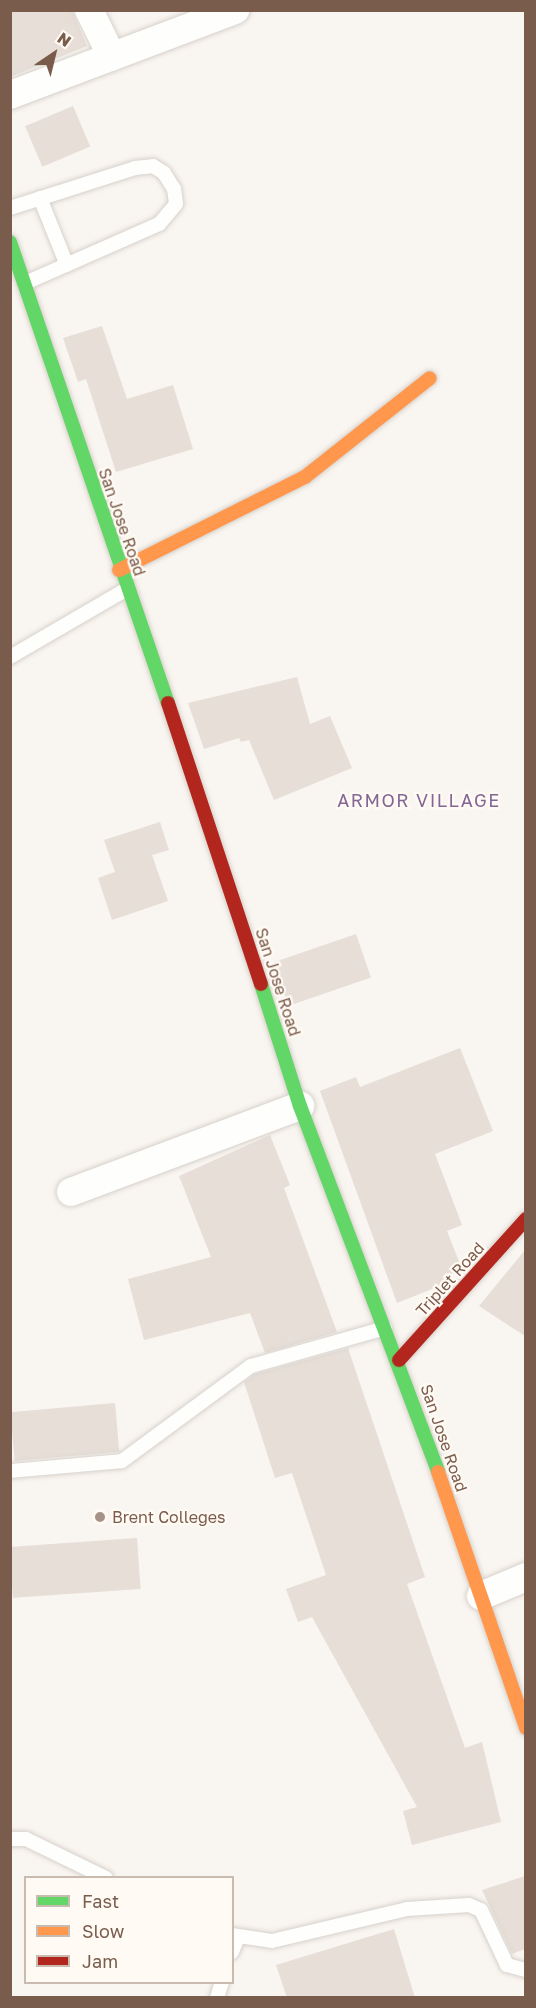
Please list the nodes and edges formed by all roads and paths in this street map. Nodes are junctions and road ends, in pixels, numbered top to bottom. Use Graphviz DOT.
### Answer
graph roads {
  1 [pos="89,10"];
  2 [pos="235,10"];
  3 [pos="112,57"];
  4 [pos="10,95"];
  5 [pos="40,198"];
  6 [pos="10,208"];
  7 [pos="16,265"];
  8 [pos="67,265"];
  9 [pos="430,378"];
  10 [pos="120,570"];
  11 [pos="127,589"];
  12 [pos="10,657"];
  13 [pos="300,1106"];
  14 [pos="72,1192"];
  15 [pos="525,1219"];
  16 [pos="385,1328"];
  17 [pos="399,1360"];
  18 [pos="10,1471"];
  19 [pos="525,1577"];
  20 [pos="481,1596"];
  21 [pos="525,1728"];
  22 [pos="10,1839"];
  23 [pos="102,1876"];
  24 [pos="235,1936"];
  25 [pos="525,1970"];
  1 -- 3 [label="street"];
  2 -- 3 [label="street"];
  3 -- 4 [label="street"];
  5 -- 6 [label="lane"];
  5 -- 8 [label="lane"];
  5 -- 8 [label="lane"];
  7 -- 8 [label="lane"];
  7 -- 10 [label="main road, San Jose Road"];
  9 -- 10 [label="main road"];
  10 -- 11 [label="main road, San Jose Road"];
  11 -- 12 [label="lane"];
  11 -- 13 [label="main road, San Jose Road"];
  13 -- 14 [label="street"];
  13 -- 16 [label="main road, San Jose Road"];
  15 -- 17 [label="main road, Triplet Road"];
  16 -- 17 [label="main road, San Jose Road"];
  16 -- 18 [label="lane"];
  17 -- 20 [label="main road, San Jose Road"];
  19 -- 20 [label="street"];
  20 -- 21 [label="main road, San Jose Road"];
  22 -- 23 [label="lane"];
  24 -- 25 [label="lane"];
}
